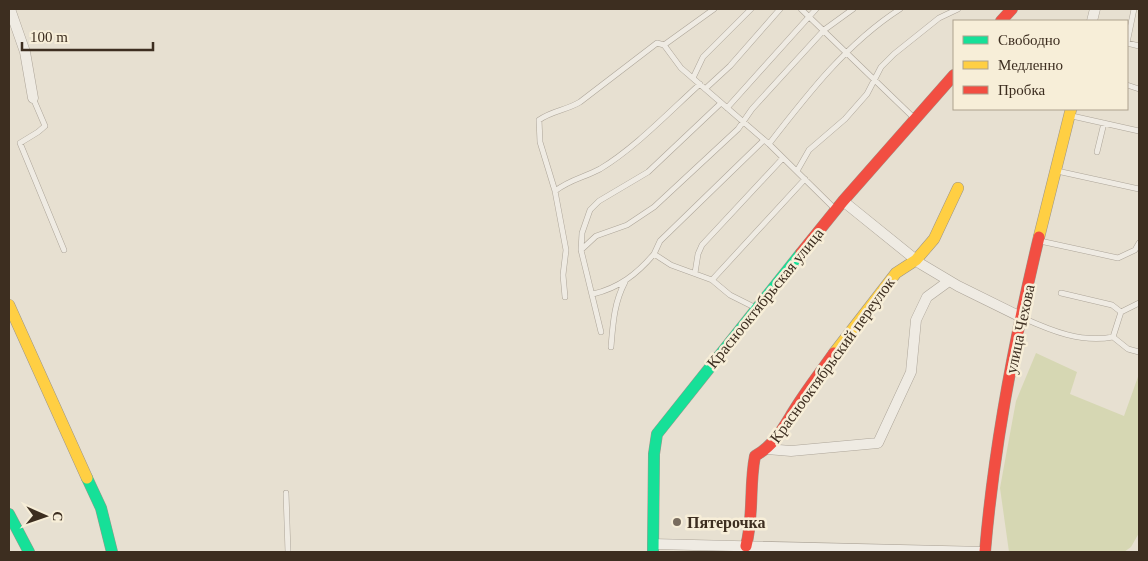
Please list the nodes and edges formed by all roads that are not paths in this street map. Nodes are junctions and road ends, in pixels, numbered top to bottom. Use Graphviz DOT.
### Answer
graph roads {
  1 [pos="10,9"];
  2 [pos="714,9"];
  3 [pos="751,9"];
  4 [pos="780,9"];
  5 [pos="801,9"];
  6 [pos="816,9"];
  7 [pos="853,9"];
  8 [pos="900,9"];
  9 [pos="958,9"];
  10 [pos="1012,9"];
  11 [pos="1134,9"];
  12 [pos="808,16"];
  13 [pos="1002,20"];
  14 [pos="824,30"];
  15 [pos="1128,38"];
  16 [pos="664,45"];
  17 [pos="847,53"];
  18 [pos="953,75"];
  19 [pos="693,78"];
  20 [pos="875,80"];
  21 [pos="700,84"];
  22 [pos="705,89"];
  23 [pos="33,98"];
  24 [pos="722,103"];
  25 [pos="727,108"];
  26 [pos="1070,112"];
  27 [pos="915,119"];
  28 [pos="743,121"];
  29 [pos="1104,123"];
  30 [pos="1139,131"];
  31 [pos="764,140"];
  32 [pos="769,144"];
  33 [pos="1097,152"];
  34 [pos="784,158"];
  35 [pos="1056,171"];
  36 [pos="797,172"];
  37 [pos="805,179"];
  38 [pos="958,188"];
  39 [pos="1139,189"];
  40 [pos="556,191"];
  41 [pos="839,205"];
  42 [pos="1040,241"];
  43 [pos="1139,243"];
  44 [pos="64,250"];
  45 [pos="581,250"];
  46 [pos="654,254"];
  47 [pos="916,260"];
  48 [pos="694,273"];
  49 [pos="712,280"];
  50 [pos="949,281"];
  51 [pos="625,282"];
  52 [pos="1061,293"];
  53 [pos="593,294"];
  54 [pos="565,297"];
  55 [pos="1139,303"];
  56 [pos="9,305"];
  57 [pos="756,308"];
  58 [pos="1121,312"];
  59 [pos="1021,317"];
  60 [pos="602,332"];
  61 [pos="1113,337"];
  62 [pos="612,347"];
  63 [pos="1139,352"];
  64 [pos="767,449"];
  65 [pos="286,493"];
  66 [pos="9,514"];
  67 [pos="746,546"];
  68 [pos="653,548"];
  69 [pos="702,549"];
  70 [pos="781,550"];
  71 [pos="29,552"];
  72 [pos="112,552"];
  73 [pos="288,552"];
  74 [pos="985,552"];
  1 -- 23 [label="street"];
  2 -- 16 [label="lane"];
  3 -- 19 [label="lane"];
  4 -- 22 [label="lane"];
  5 -- 12 [label="lane"];
  6 -- 12 [label="lane"];
  7 -- 14 [label="lane"];
  8 -- 17 [label="lane"];
  9 -- 20 [label="lane"];
  10 -- 13 [label="street"];
  11 -- 15 [label="lane"];
  12 -- 14 [label="lane"];
  12 -- 25 [label="lane"];
  14 -- 17 [label="lane"];
  14 -- 28 [label="lane"];
  16 -- 19 [label="lane"];
  16 -- 40 [label="lane"];
  17 -- 20 [label="lane"];
  17 -- 32 [label="lane"];
  18 -- 27 [label="street, Краснооктябрьская улица"];
  19 -- 21 [label="lane"];
  20 -- 27 [label="lane"];
  20 -- 36 [label="lane"];
  21 -- 22 [label="lane"];
  21 -- 40 [label="lane"];
  22 -- 24 [label="lane"];
  23 -- 44 [label="lane"];
  24 -- 25 [label="lane"];
  24 -- 45 [label="lane"];
  25 -- 28 [label="lane"];
  26 -- 29 [label="lane"];
  26 -- 35 [label="street, улица Чехова"];
  27 -- 41 [label="street, Краснооктябрьская улица"];
  28 -- 31 [label="lane"];
  28 -- 45 [label="lane"];
  29 -- 30 [label="lane"];
  29 -- 33 [label="lane"];
  31 -- 32 [label="lane"];
  31 -- 46 [label="lane"];
  32 -- 34 [label="lane"];
  34 -- 36 [label="lane"];
  34 -- 48 [label="lane"];
  35 -- 39 [label="lane"];
  35 -- 42 [label="street, улица Чехова"];
  36 -- 37 [label="lane"];
  37 -- 41 [label="lane"];
  37 -- 49 [label="lane"];
  38 -- 47 [label="street, Краснооктябрьский переулок"];
  40 -- 54 [label="lane"];
  41 -- 47 [label="street"];
  41 -- 57 [label="street, Краснооктябрьская улица"];
  42 -- 43 [label="lane"];
  42 -- 59 [label="street, улица Чехова"];
  45 -- 53 [label="lane"];
  46 -- 48 [label="lane"];
  46 -- 51 [label="lane"];
  47 -- 50 [label="street"];
  47 -- 64 [label="street, Краснооктябрьский переулок"];
  48 -- 49 [label="lane"];
  49 -- 57 [label="lane"];
  50 -- 59 [label="street"];
  50 -- 64 [label="street"];
  51 -- 53 [label="lane"];
  51 -- 62 [label="lane"];
  52 -- 58 [label="lane"];
  53 -- 60 [label="lane"];
  55 -- 58 [label="lane"];
  56 -- 72 [label="street"];
  57 -- 68 [label="street, Краснооктябрьская улица"];
  58 -- 61 [label="lane"];
  59 -- 61 [label="lane"];
  59 -- 74 [label="street, улица Чехова"];
  61 -- 63 [label="lane"];
  64 -- 67 [label="street, Краснооктябрьский переулок"];
  65 -- 73 [label="lane"];
  66 -- 71 [label="street"];
  67 -- 69 [label="street"];
  67 -- 70 [label="street"];
  68 -- 69 [label="street"];
  70 -- 74 [label="street"];
}
